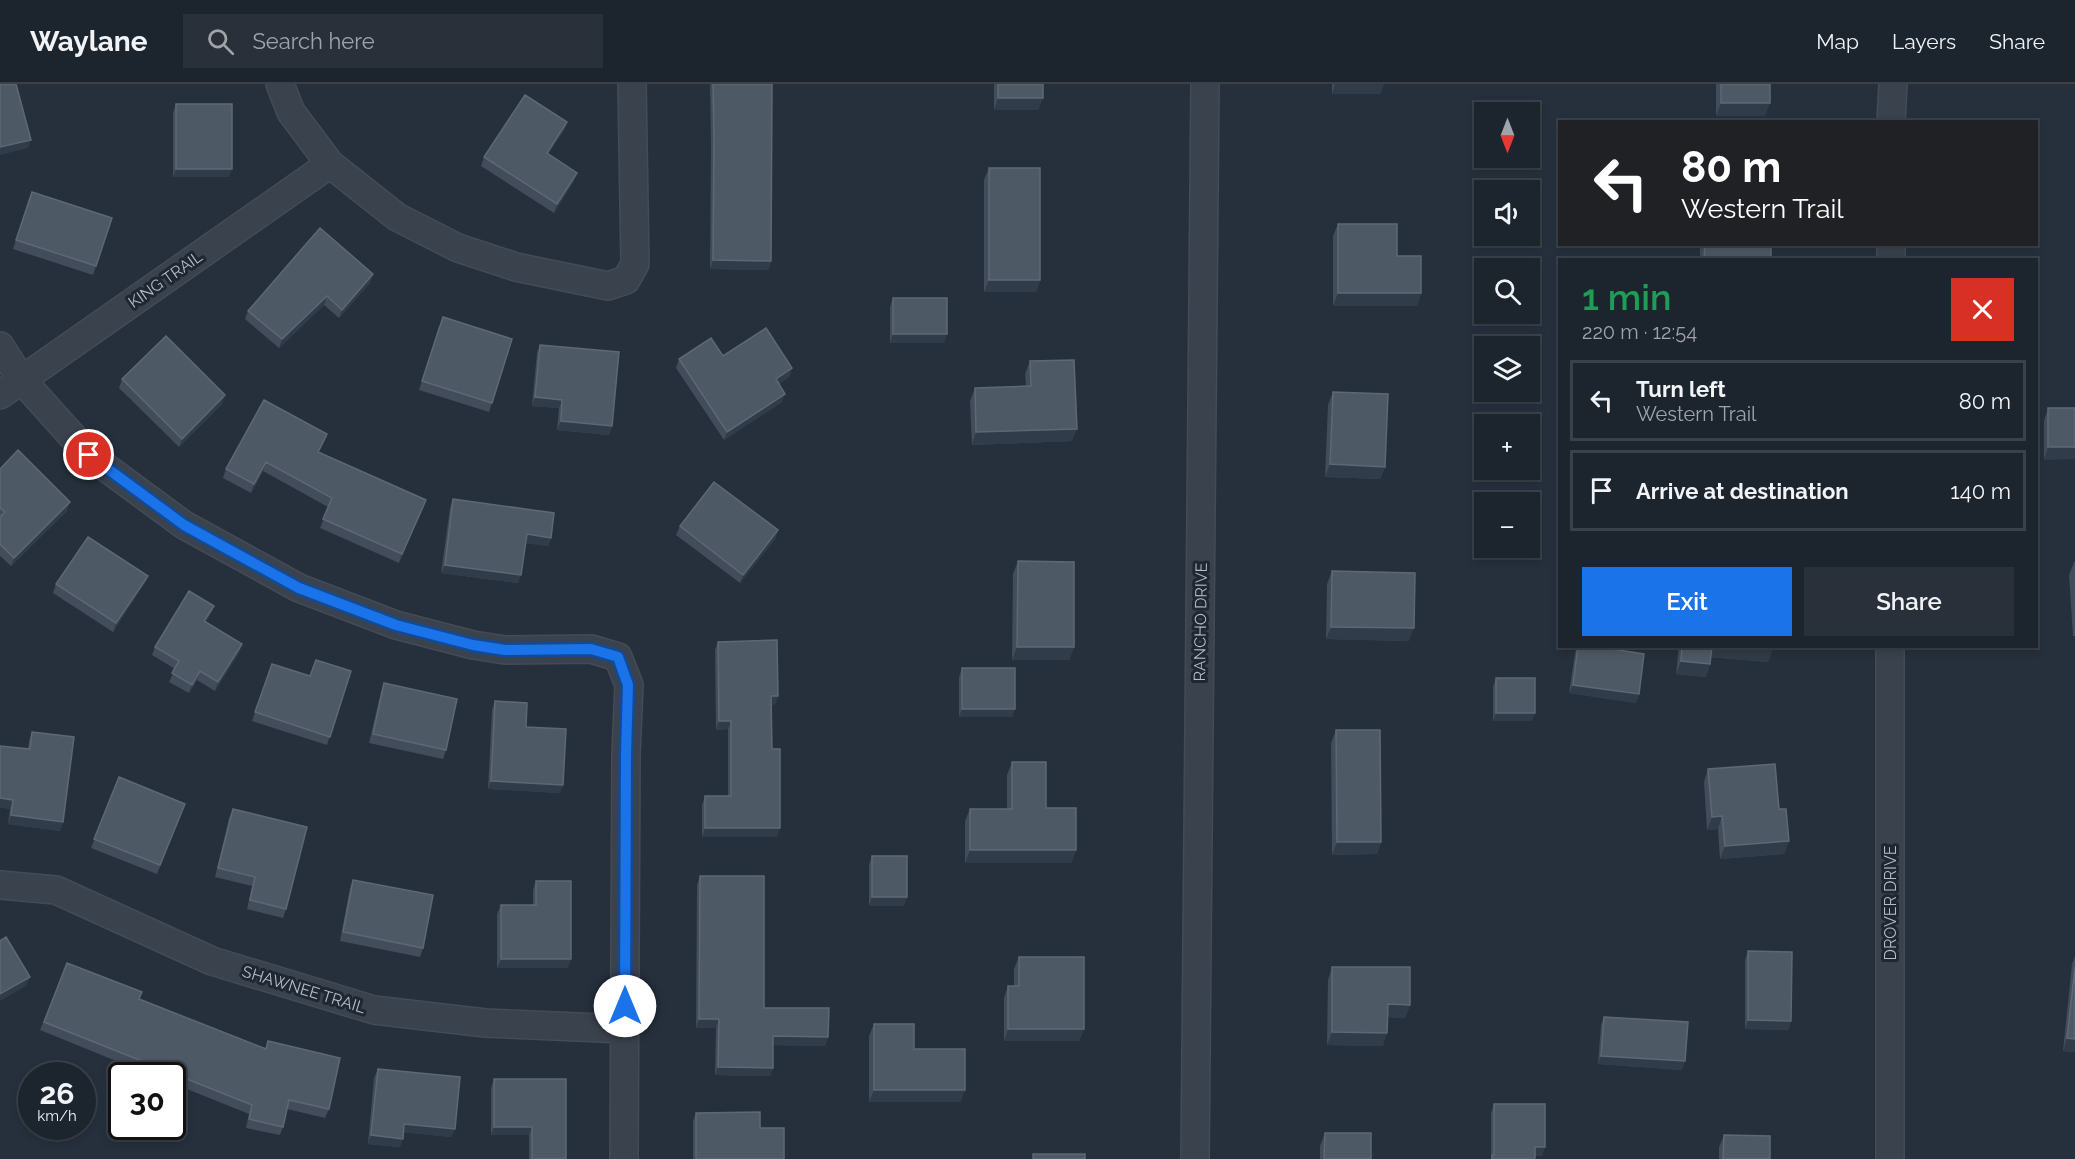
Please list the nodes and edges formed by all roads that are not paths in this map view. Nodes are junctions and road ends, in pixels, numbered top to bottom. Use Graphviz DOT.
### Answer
graph roads {
  1 [pos="280,84"];
  2 [pos="632,84"];
  3 [pos="1205,84"];
  4 [pos="1893,84"];
  5 [pos="1891,120"];
  6 [pos="330,164"];
  7 [pos="0,346"];
  8 [pos="10,387"];
  9 [pos="1890,648"];
  10 [pos="0,885"];
  11 [pos="625,1029"];
  12 [pos="624,1159"];
  13 [pos="1195,1159"];
  14 [pos="1890,1159"];
  1 -- 6 [label="street"];
  2 -- 6 [label="street"];
  3 -- 13 [label="street, RANCHO DRIVE"];
  4 -- 5 [label="street"];
  6 -- 8 [label="street, KING TRAIL"];
  7 -- 8 [label="street"];
  8 -- 11 [label="street"];
  9 -- 14 [label="street, DROVER DRIVE"];
  10 -- 11 [label="street, SHAWNEE TRAIL"];
  11 -- 12 [label="street"];
}
